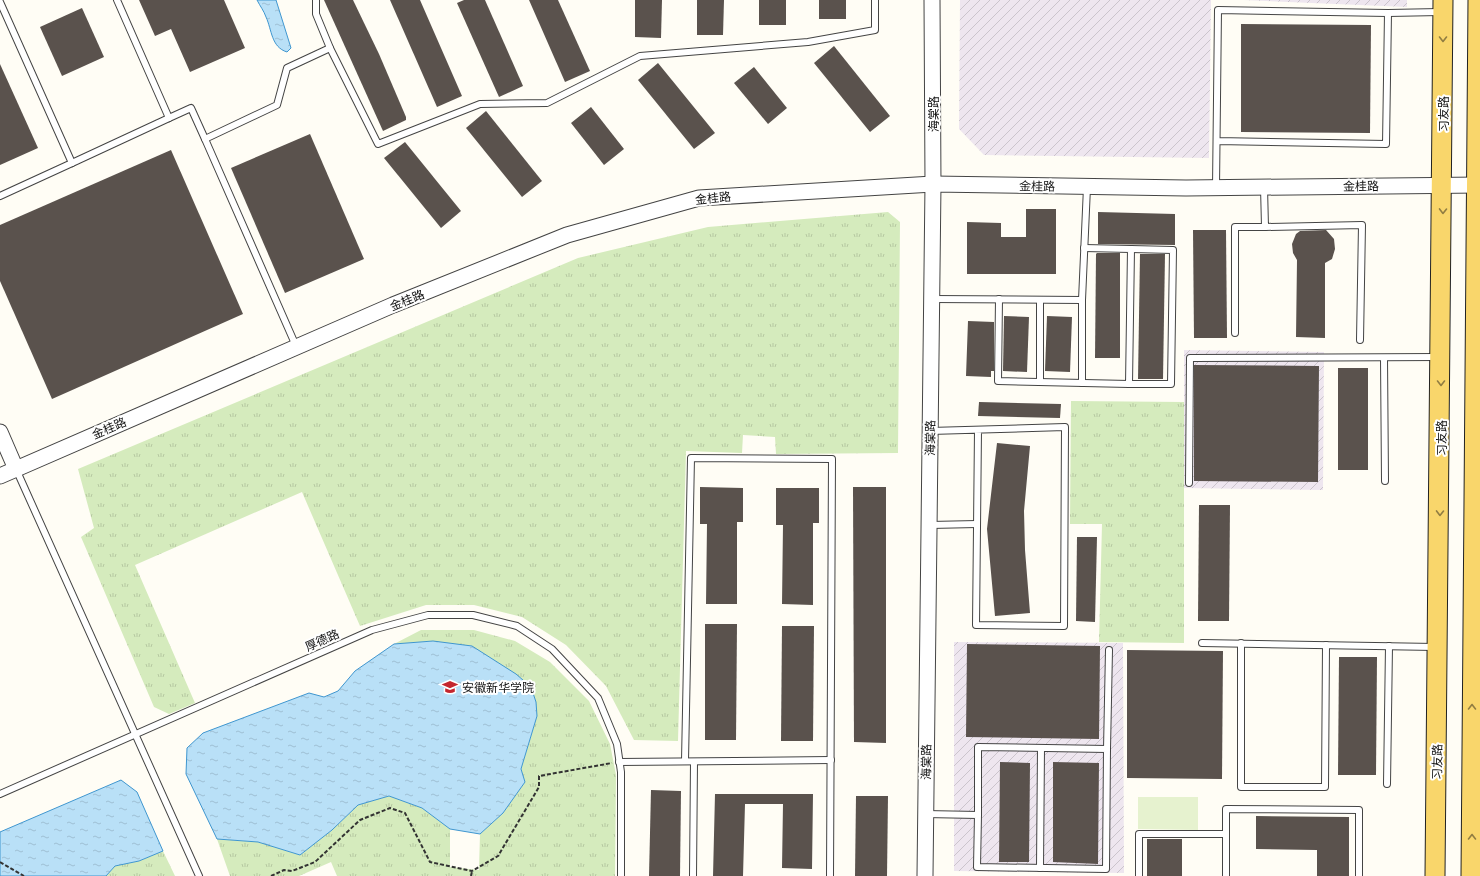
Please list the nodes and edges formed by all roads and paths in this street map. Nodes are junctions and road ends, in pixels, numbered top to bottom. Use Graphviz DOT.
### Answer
graph roads {
  1 [pos="117,0"];
  2 [pos="316,0"];
  3 [pos="874,0"];
  4 [pos="932,0"];
  5 [pos="1478,0"];
  6 [pos="0,2"];
  7 [pos="1443,6"];
  8 [pos="1388,12"];
  9 [pos="330,48"];
  10 [pos="170,118"];
  11 [pos="205,139"];
  12 [pos="1217,141"];
  13 [pos="72,163"];
  14 [pos="933,184"];
  15 [pos="1443,185"];
  16 [pos="1479,185"];
  17 [pos="1087,187"];
  18 [pos="1216,187"];
  19 [pos="1264,187"];
  20 [pos="0,196"];
  21 [pos="1265,227"];
  22 [pos="1084,248"];
  23 [pos="1131,249"];
  24 [pos="931,299"];
  25 [pos="999,299"];
  26 [pos="1040,300"];
  27 [pos="1082,300"];
  28 [pos="1235,332"];
  29 [pos="1360,340"];
  30 [pos="297,347"];
  31 [pos="1384,358"];
  32 [pos="1441,358"];
  33 [pos="1040,382"];
  34 [pos="1082,383"];
  35 [pos="1129,384"];
  36 [pos="1477,399"];
  37 [pos="978,430"];
  38 [pos="930,431"];
  39 [pos="0,432"];
  40 [pos="16,469"];
  41 [pos="0,476"];
  42 [pos="1386,481"];
  43 [pos="1189,483"];
  44 [pos="977,524"];
  45 [pos="928,525"];
  46 [pos="1202,642"];
  47 [pos="1241,643"];
  48 [pos="1326,645"];
  49 [pos="1389,646"];
  50 [pos="1438,647"];
  51 [pos="1108,650"];
  52 [pos="137,734"];
  53 [pos="1041,748"];
  54 [pos="1107,749"];
  55 [pos="832,760"];
  56 [pos="619,762"];
  57 [pos="685,762"];
  58 [pos="694,762"];
  59 [pos="1387,784"];
  60 [pos="0,794"];
  61 [pos="925,814"];
  62 [pos="978,815"];
  63 [pos="1226,834"];
  64 [pos="0,862"];
  65 [pos="1040,868"];
  66 [pos="472,871"];
  67 [pos="24,876"];
  68 [pos="200,876"];
  69 [pos="271,876"];
  70 [pos="471,876"];
  71 [pos="621,876"];
  72 [pos="693,876"];
  73 [pos="830,876"];
  74 [pos="925,876"];
  75 [pos="1139,876"];
  76 [pos="1226,876"];
  77 [pos="1359,876"];
  78 [pos="1435,876"];
  79 [pos="1471,876"];
  1 -- 10 [label="lane"];
  2 -- 9 [label="lane"];
  3 -- 9 [label="lane"];
  4 -- 14 [label="street, 海棠路"];
  5 -- 16 [label="main road"];
  6 -- 13 [label="lane"];
  7 -- 8 [label="lane"];
  7 -- 15 [label="main road, 习友路, one-way"];
  8 -- 12 [label="lane"];
  8 -- 12 [label="lane"];
  9 -- 11 [label="lane"];
  10 -- 11 [label="lane"];
  10 -- 13 [label="lane"];
  11 -- 30 [label="lane"];
  12 -- 18 [label="lane"];
  13 -- 20 [label="lane"];
  14 -- 17 [label="street, 金桂路"];
  14 -- 24 [label="street, 海棠路"];
  14 -- 30 [label="street, 金桂路"];
  15 -- 16 [label="street, 金桂路"];
  15 -- 19 [label="street, 金桂路"];
  15 -- 32 [label="main road, 习友路, one-way"];
  16 -- 36 [label="main road"];
  17 -- 18 [label="street, 金桂路"];
  17 -- 22 [label="lane"];
  18 -- 19 [label="street, 金桂路"];
  19 -- 21 [label="lane"];
  21 -- 28 [label="lane"];
  21 -- 29 [label="lane"];
  22 -- 23 [label="lane"];
  22 -- 27 [label="lane"];
  23 -- 35 [label="lane"];
  23 -- 35 [label="lane"];
  24 -- 25 [label="lane"];
  24 -- 38 [label="street, 海棠路"];
  25 -- 26 [label="lane"];
  25 -- 33 [label="lane"];
  26 -- 27 [label="lane"];
  26 -- 33 [label="lane"];
  27 -- 34 [label="lane"];
  30 -- 40 [label="street, 金桂路"];
  31 -- 32 [label="lane"];
  31 -- 42 [label="lane"];
  31 -- 43 [label="lane"];
  32 -- 50 [label="main road, 习友路, one-way"];
  33 -- 34 [label="lane"];
  34 -- 35 [label="lane"];
  79 -- 36 [label="main road, one-way"];
  37 -- 38 [label="lane"];
  37 -- 44 [label="lane"];
  37 -- 44 [label="lane"];
  38 -- 45 [label="street, 海棠路"];
  39 -- 40 [label="street"];
  40 -- 41 [label="street, 金桂路"];
  40 -- 52 [label="lane"];
  44 -- 45 [label="lane"];
  45 -- 61 [label="street, 海棠路"];
  46 -- 47 [label="lane"];
  47 -- 48 [label="lane"];
  47 -- 48 [label="lane"];
  48 -- 49 [label="lane"];
  49 -- 50 [label="lane"];
  49 -- 59 [label="lane"];
  50 -- 78 [label="main road, 习友路"];
  51 -- 54 [label="lane"];
  52 -- 56 [label="lane, 厚德路"];
  52 -- 60 [label="lane, 厚德路"];
  52 -- 68 [label="lane"];
  53 -- 54 [label="lane"];
  53 -- 62 [label="lane"];
  53 -- 65 [label="lane"];
  54 -- 65 [label="lane"];
  55 -- 57 [label="lane"];
  55 -- 58 [label="lane"];
  55 -- 73 [label="lane"];
  56 -- 57 [label="lane"];
  56 -- 66 [label="path"];
  56 -- 71 [label="lane, 厚德路"];
  57 -- 58 [label="lane"];
  58 -- 72 [label="lane"];
  61 -- 62 [label="lane"];
  61 -- 74 [label="street, 海棠路"];
  62 -- 65 [label="lane"];
  63 -- 75 [label="lane"];
  63 -- 76 [label="lane"];
  63 -- 77 [label="lane"];
  64 -- 67 [label="path"];
  66 -- 69 [label="path"];
  66 -- 70 [label="path"];
}
